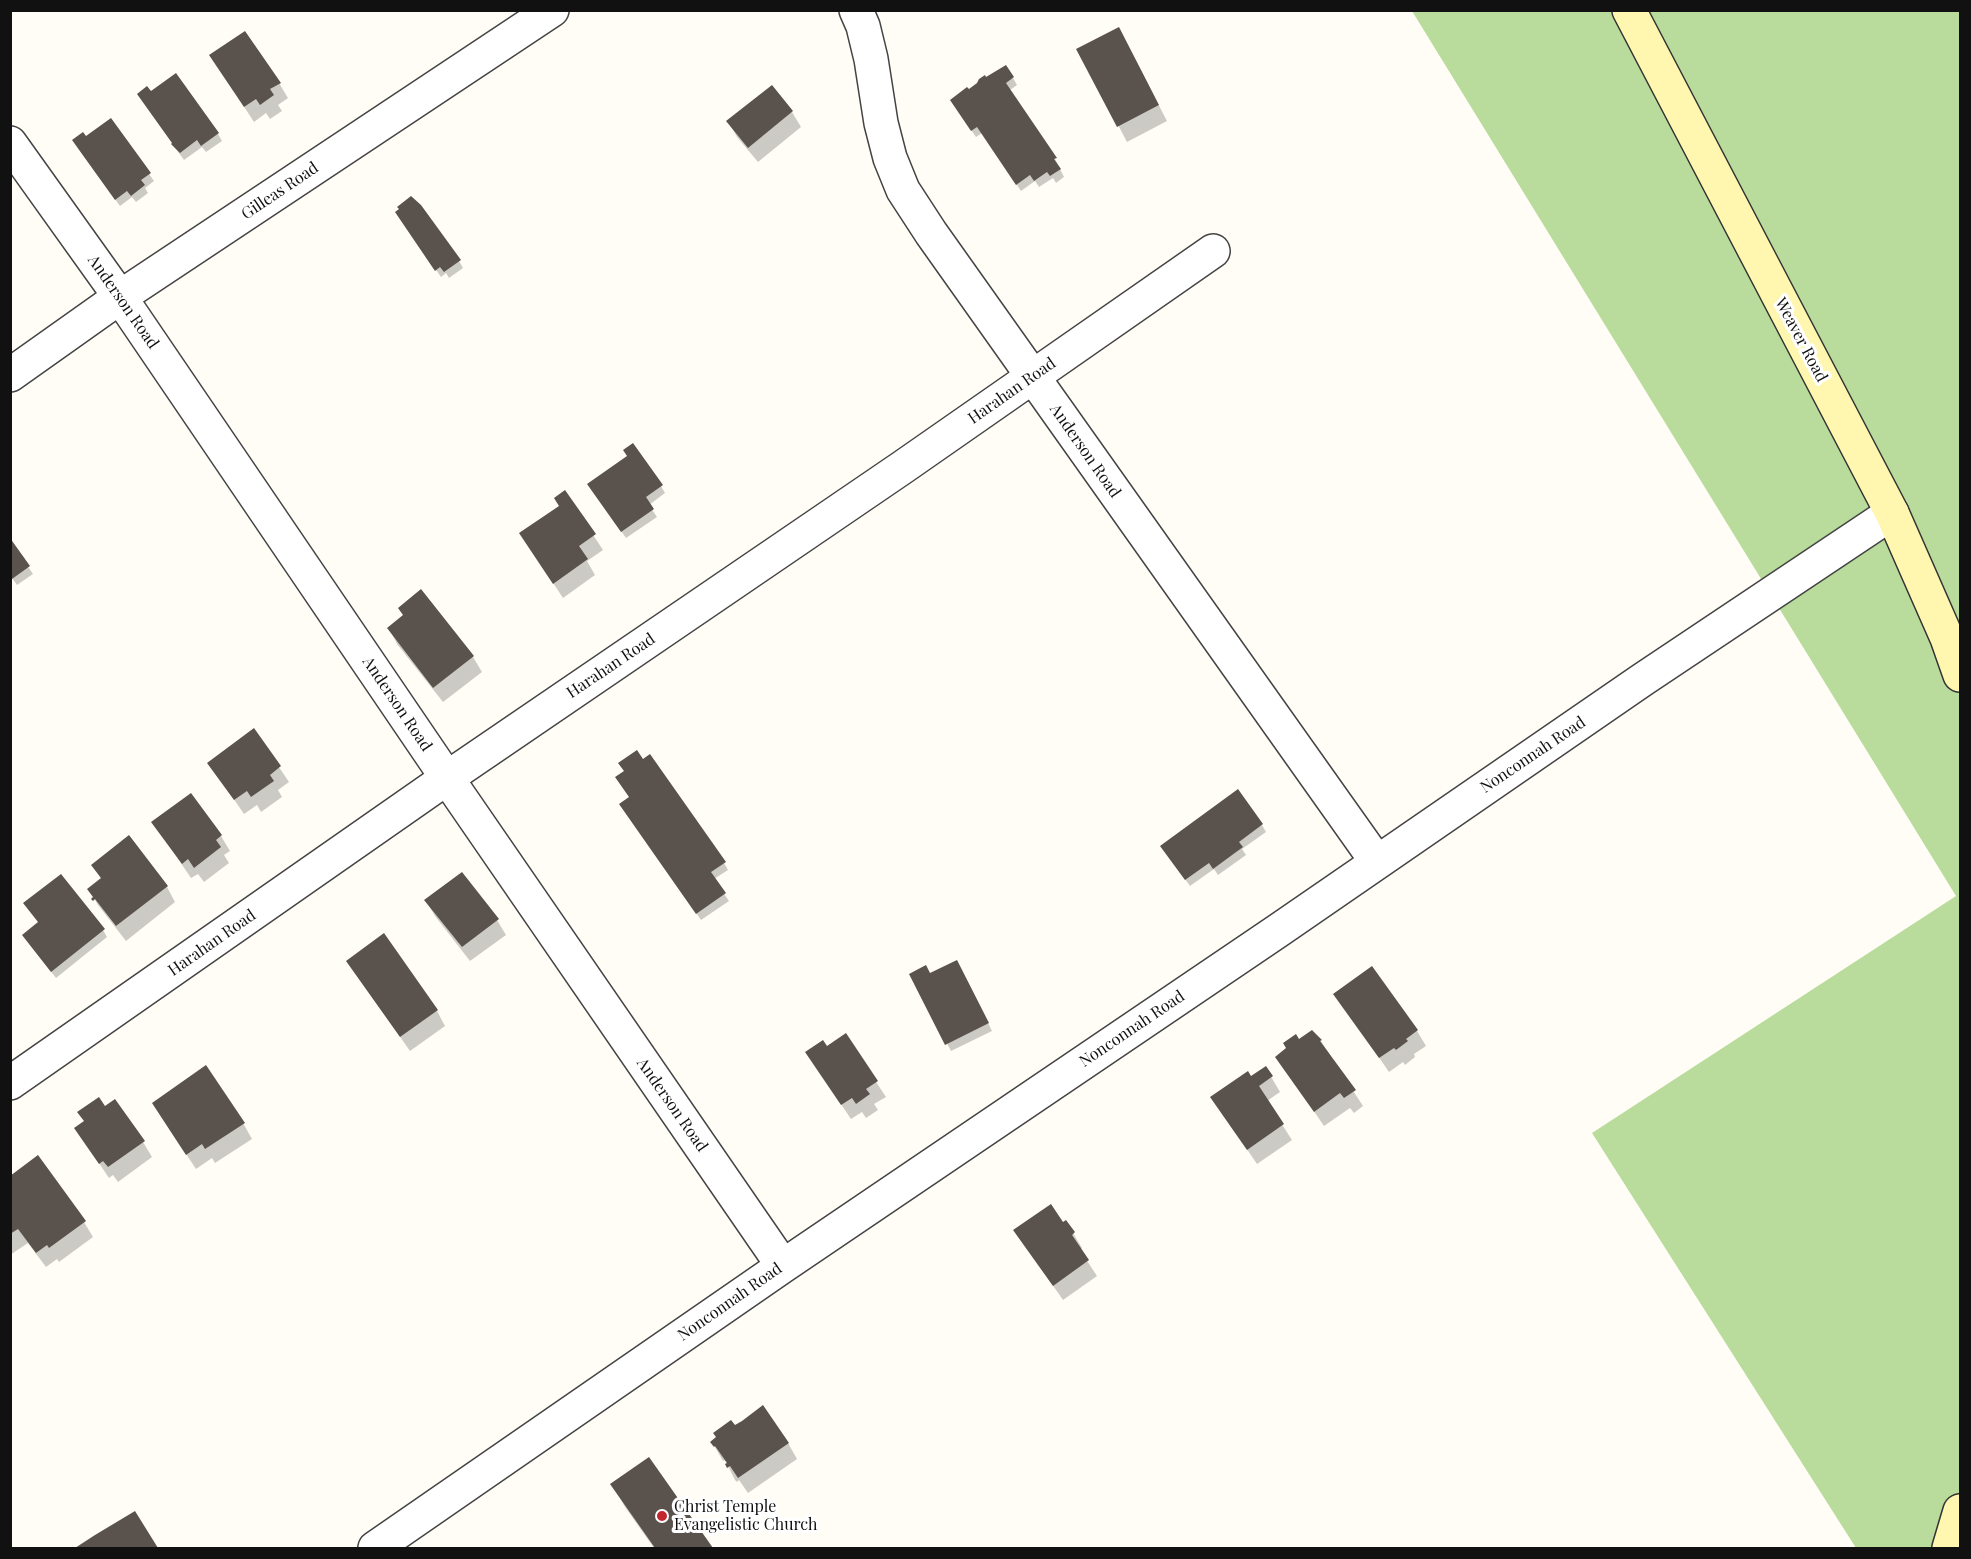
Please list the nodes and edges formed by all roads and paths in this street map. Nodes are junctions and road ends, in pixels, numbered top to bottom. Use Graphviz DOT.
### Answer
graph roads {
  1 [pos="552,10"];
  2 [pos="856,10"];
  3 [pos="1629,10"];
  4 [pos="10,142"];
  5 [pos="1213,251"];
  6 [pos="120,297"];
  7 [pos="10,375"];
  8 [pos="1032,376"];
  9 [pos="1892,513"];
  10 [pos="1960,675"];
  11 [pos="447,778"];
  12 [pos="1377,862"];
  13 [pos="10,1083"];
  14 [pos="783,1266"];
  15 [pos="1960,1511"];
  16 [pos="375,1548"];
  17 [pos="1949,1548"];
  1 -- 6 [label="street, Gilleas Road"];
  2 -- 8 [label="street, Anderson Road"];
  3 -- 9 [label="main road, Weaver Road"];
  4 -- 6 [label="street, Anderson Road"];
  5 -- 8 [label="street, Harahan Road"];
  6 -- 7 [label="street, Gilleas Road"];
  6 -- 11 [label="street, Anderson Road"];
  8 -- 11 [label="street, Harahan Road"];
  8 -- 12 [label="street, Anderson Road"];
  9 -- 10 [label="main road, Weaver Road"];
  9 -- 12 [label="street, Nonconnah Road"];
  11 -- 13 [label="street, Harahan Road"];
  11 -- 14 [label="street, Anderson Road"];
  12 -- 14 [label="street, Nonconnah Road"];
  14 -- 16 [label="street, Nonconnah Road"];
  15 -- 17 [label="main road"];
}
